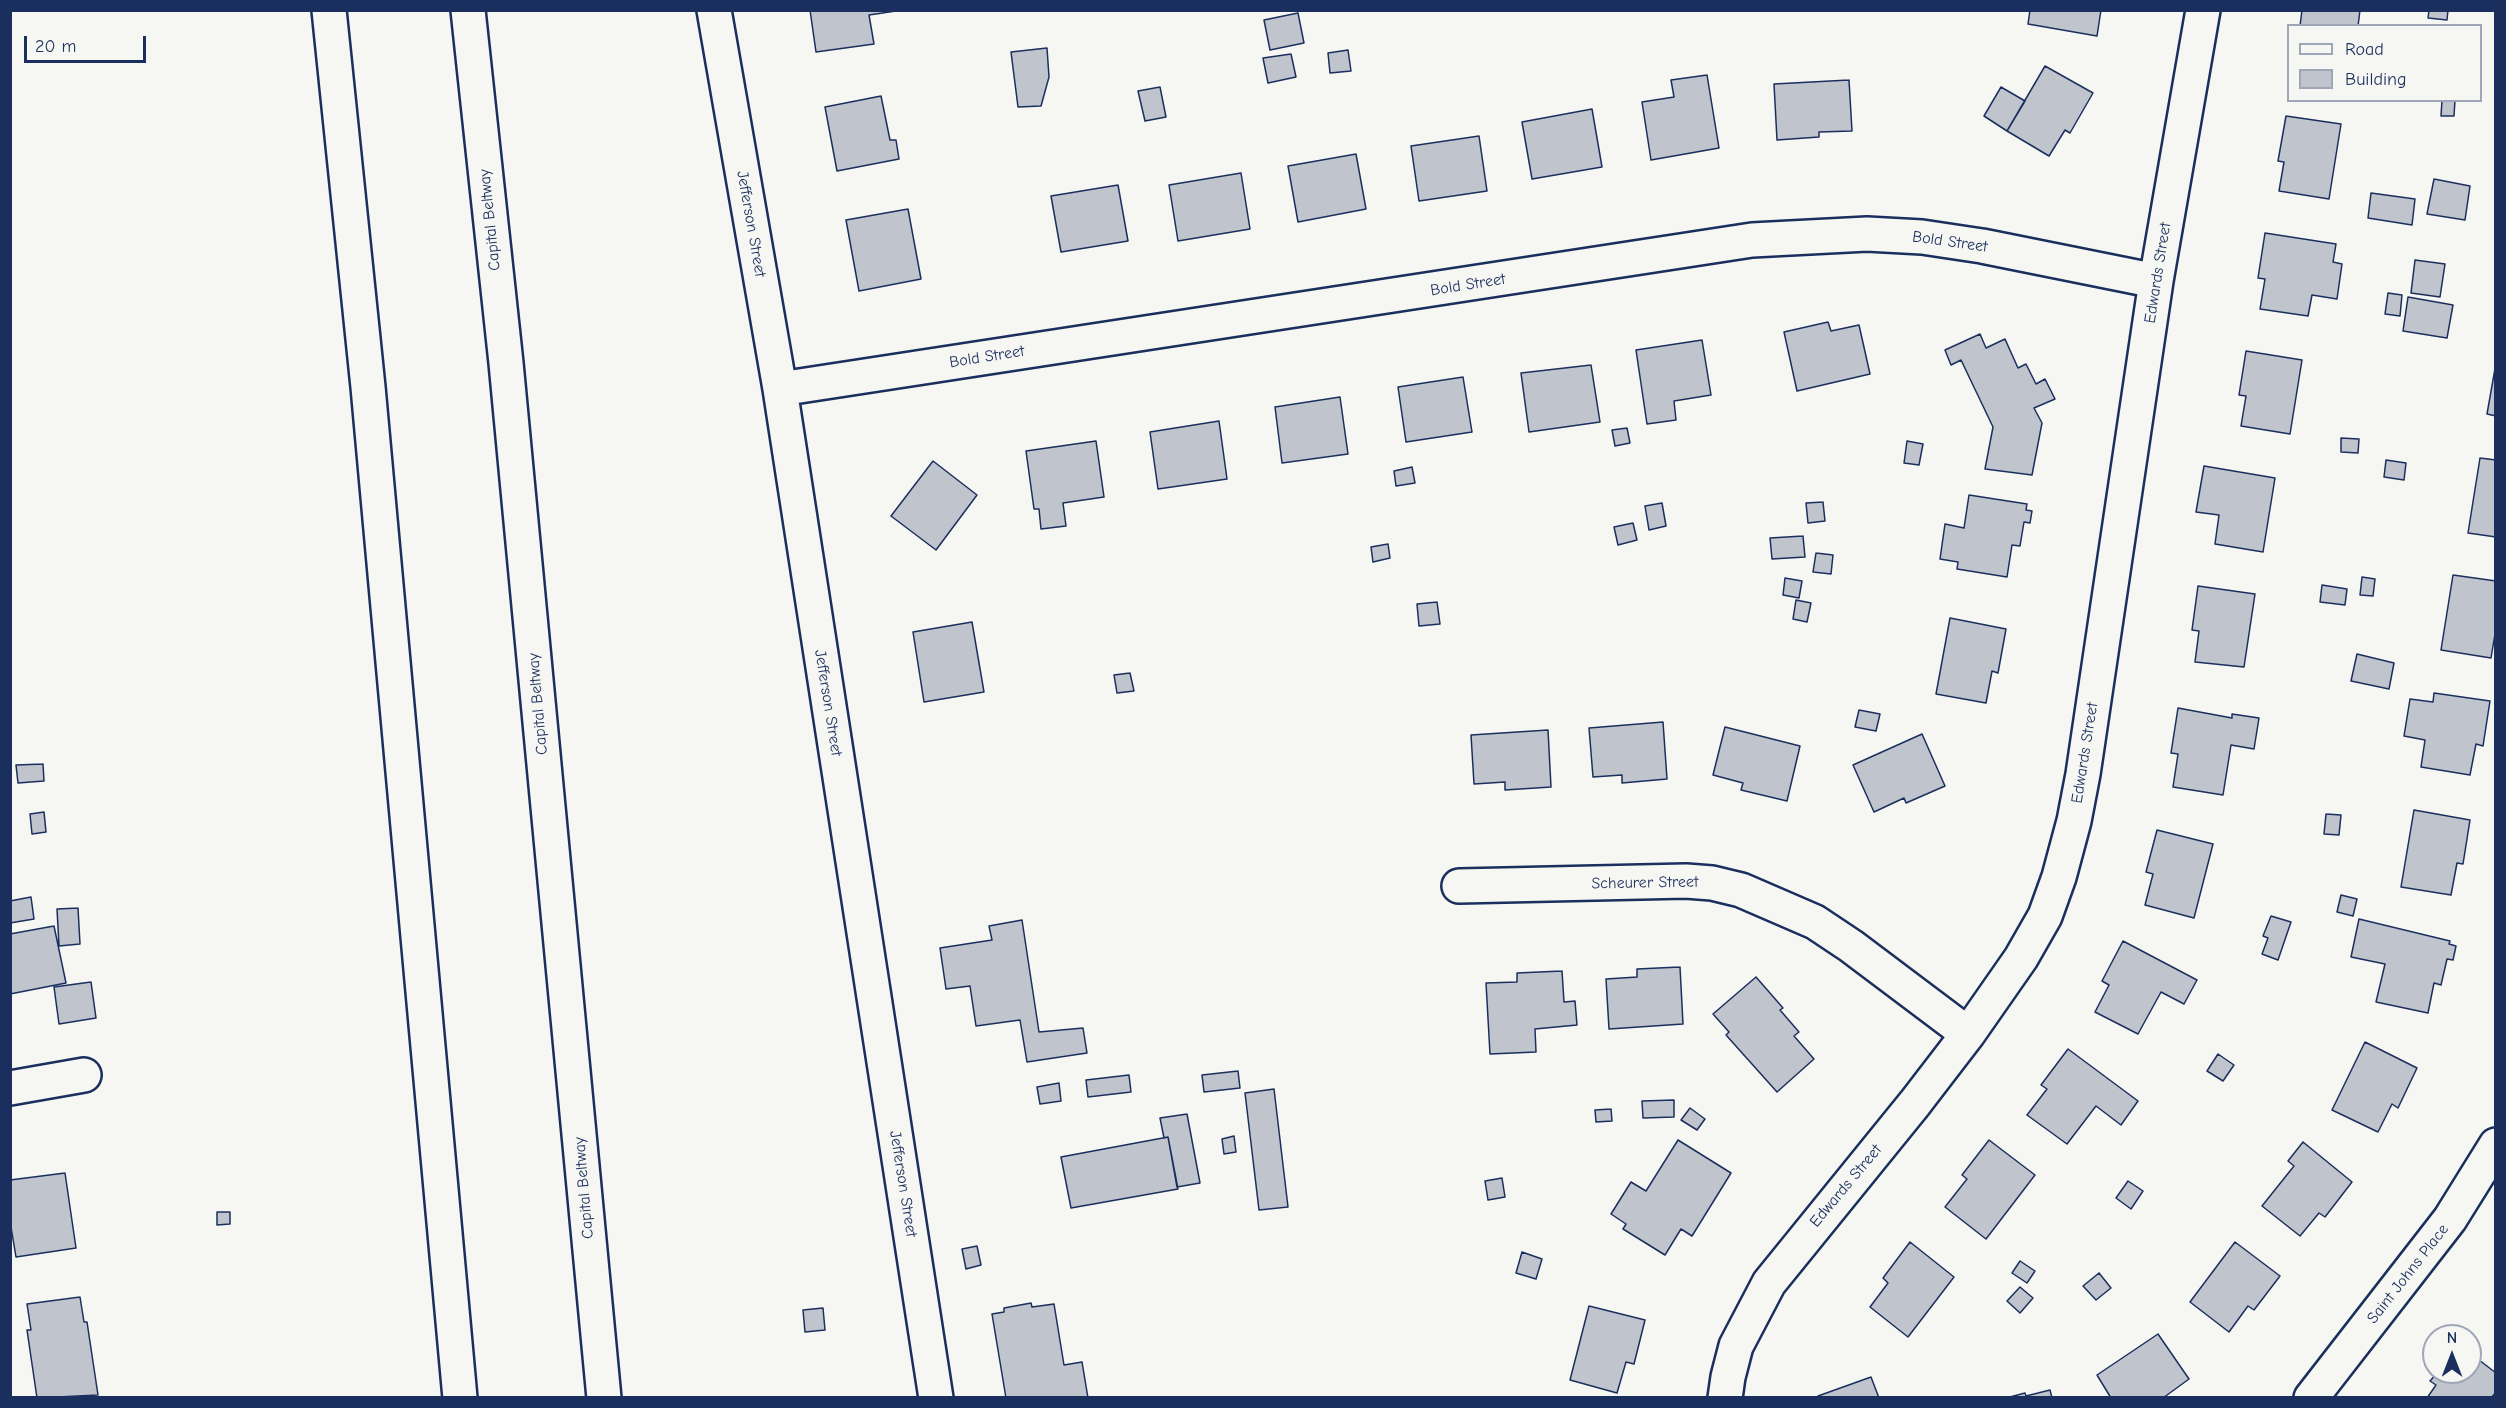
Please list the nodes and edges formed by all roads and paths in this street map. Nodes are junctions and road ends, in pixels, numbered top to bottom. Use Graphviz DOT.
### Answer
graph roads {
  1 [pos="329,10"];
  2 [pos="468,10"];
  3 [pos="714,10"];
  4 [pos="2203,10"];
  5 [pos="2156,281"];
  6 [pos="780,389"];
  7 [pos="1459,886"];
  8 [pos="1968,1034"];
  9 [pos="84,1075"];
  10 [pos="10,1088"];
  11 [pos="2496,1145"];
  12 [pos="460,1398"];
  13 [pos="603,1398"];
  14 [pos="936,1398"];
  15 [pos="1725,1398"];
  16 [pos="2311,1398"];
  1 -- 12 [label="main road"];
  2 -- 13 [label="main road, Capital Beltway"];
  3 -- 6 [label="main road, Jefferson Street"];
  4 -- 5 [label="main road, Edwards Street"];
  5 -- 6 [label="main road, Bold Street"];
  5 -- 8 [label="main road, Edwards Street"];
  6 -- 14 [label="main road, Jefferson Street"];
  7 -- 8 [label="main road, Scheurer Street"];
  8 -- 15 [label="main road, Edwards Street"];
  9 -- 10 [label="main road"];
  11 -- 16 [label="main road, Saint Johns Place"];
}
